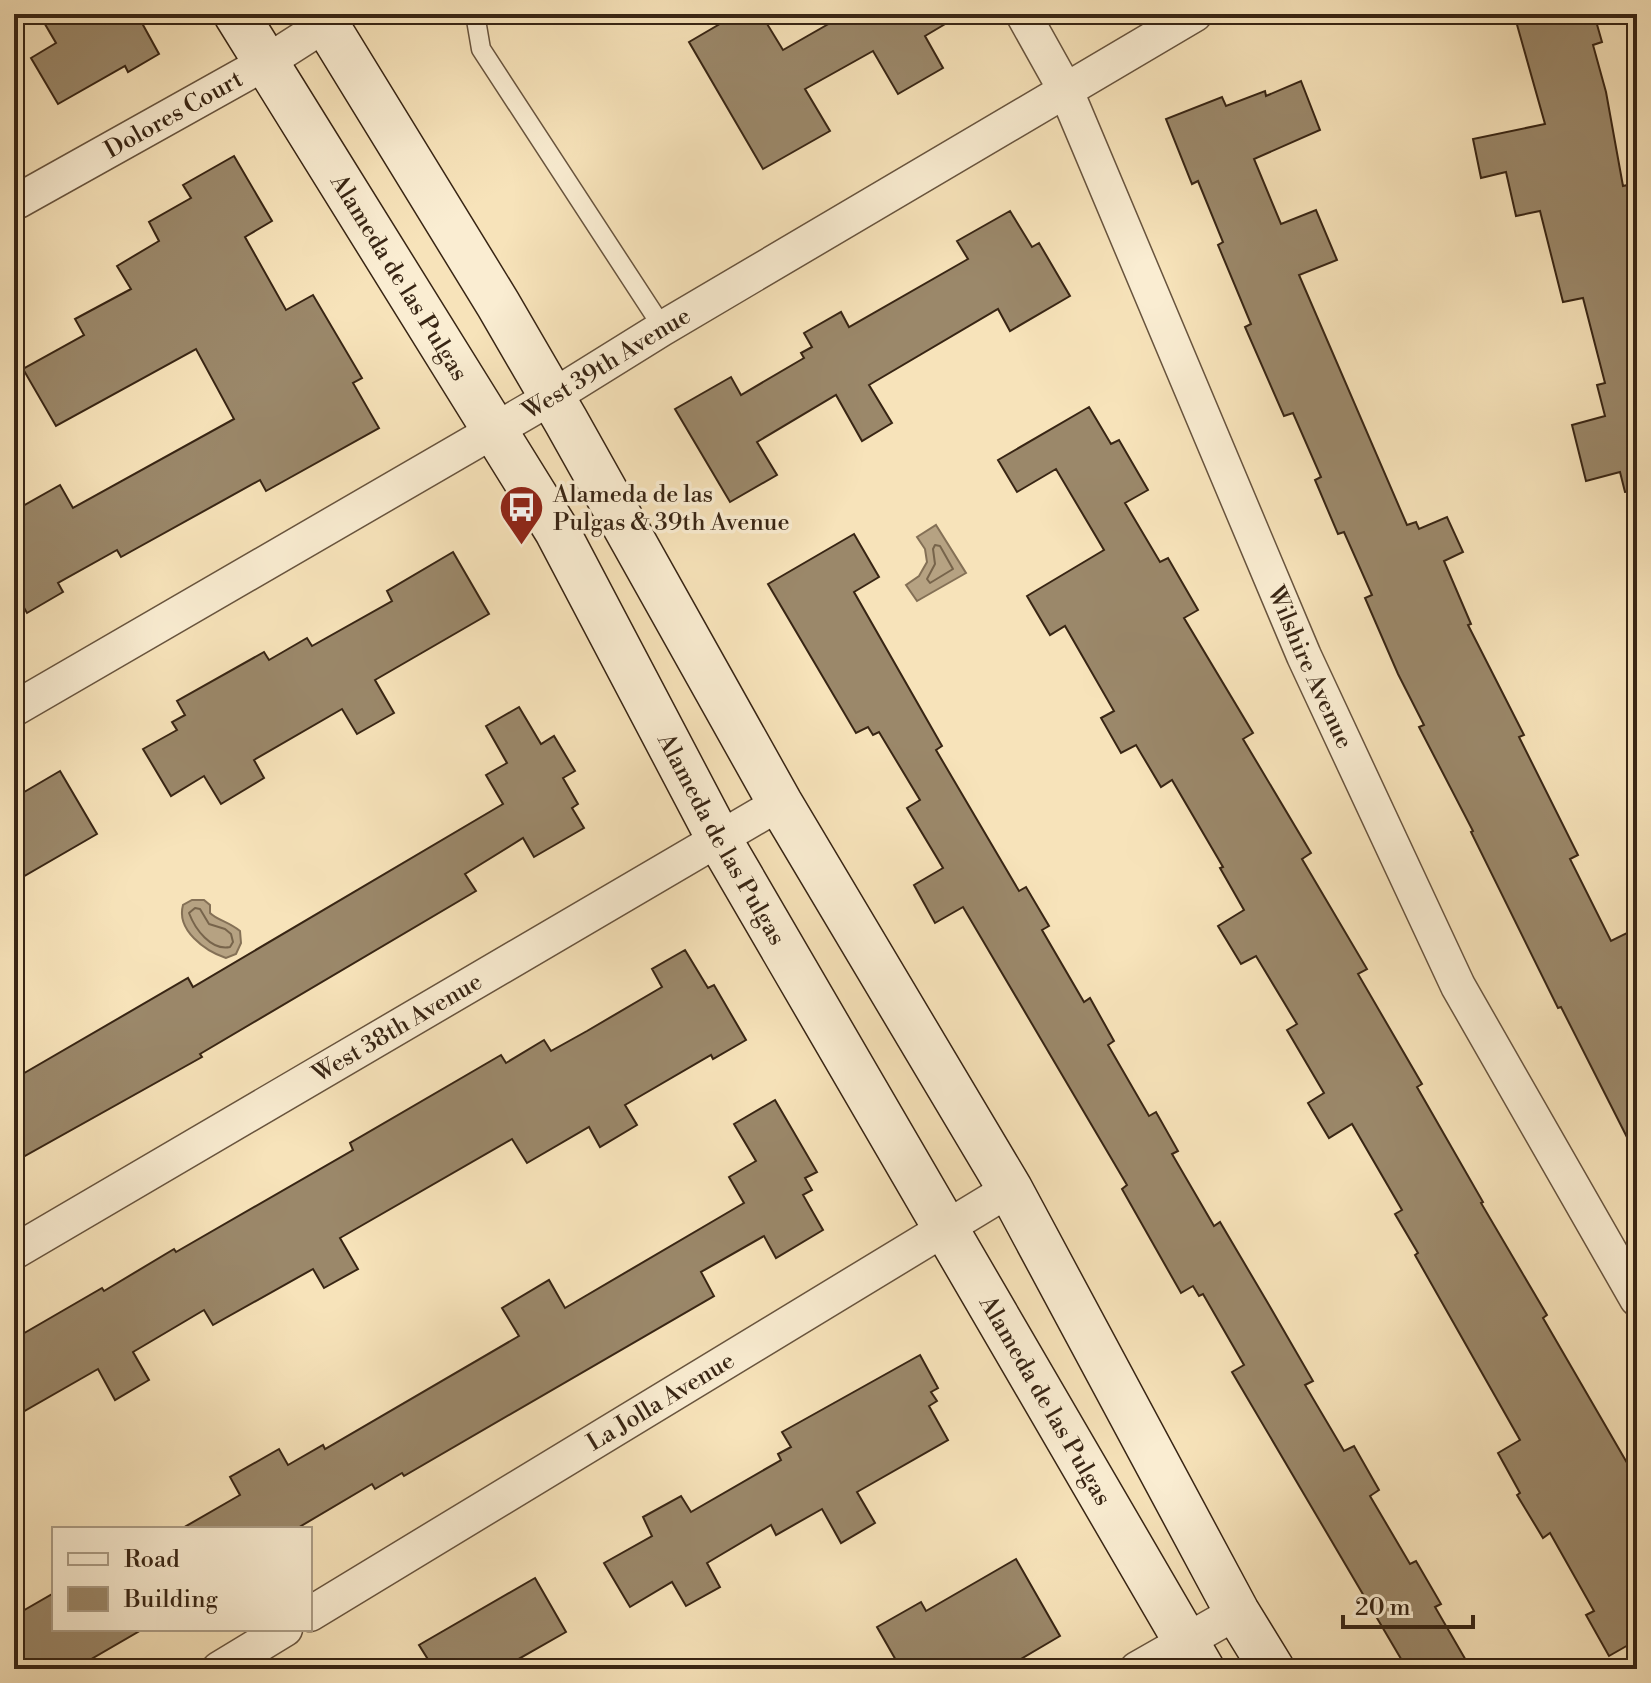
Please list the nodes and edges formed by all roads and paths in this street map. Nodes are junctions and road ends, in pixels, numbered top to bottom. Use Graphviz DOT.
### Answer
graph roads {
  1 [pos="236,14"];
  2 [pos="475,14"];
  3 [pos="1023,14"];
  4 [pos="1195,14"];
  5 [pos="329,17"];
  6 [pos="265,63"];
  7 [pos="1066,91"];
  8 [pos="18,201"];
  9 [pos="663,328"];
  10 [pos="552,397"];
  11 [pos="494,430"];
  12 [pos="14,709"];
  13 [pos="780,803"];
  14 [pos="719,839"];
  15 [pos="1010,1189"];
  16 [pos="945,1228"];
  17 [pos="14,1252"];
  18 [pos="1637,1299"];
  19 [pos="1237,1612"];
  20 [pos="312,1613"];
  21 [pos="282,1631"];
  22 [pos="1194,1655"];
  23 [pos="219,1669"];
  24 [pos="1137,1669"];
  25 [pos="1272,1669"];
  1 -- 6 [label="main road, Alameda de las Pulgas"];
  2 -- 9 [label="lane"];
  3 -- 7 [label="street, Wilshire Avenue"];
  4 -- 7 [label="street, West 39th Avenue"];
  5 -- 6 [label="street, Dolores Court"];
  5 -- 10 [label="main road"];
  6 -- 8 [label="street, Dolores Court"];
  6 -- 11 [label="main road, Alameda de las Pulgas"];
  7 -- 9 [label="street, West 39th Avenue"];
  7 -- 18 [label="street, Wilshire Avenue"];
  9 -- 10 [label="street, West 39th Avenue"];
  10 -- 11 [label="street, West 39th Avenue"];
  10 -- 13 [label="main road"];
  11 -- 12 [label="street, West 39th Avenue"];
  11 -- 14 [label="main road, Alameda de las Pulgas"];
  13 -- 14 [label="street, West 38th Avenue"];
  13 -- 15 [label="main road"];
  14 -- 16 [label="main road, Alameda de las Pulgas"];
  14 -- 17 [label="street, West 38th Avenue"];
  15 -- 16 [label="street, La Jolla Avenue"];
  15 -- 19 [label="main road"];
  16 -- 20 [label="street, La Jolla Avenue"];
  16 -- 22 [label="main road, Alameda de las Pulgas"];
  19 -- 22 [label="street"];
  19 -- 25 [label="main road"];
  21 -- 23 [label="street"];
  22 -- 24 [label="street"];
}
